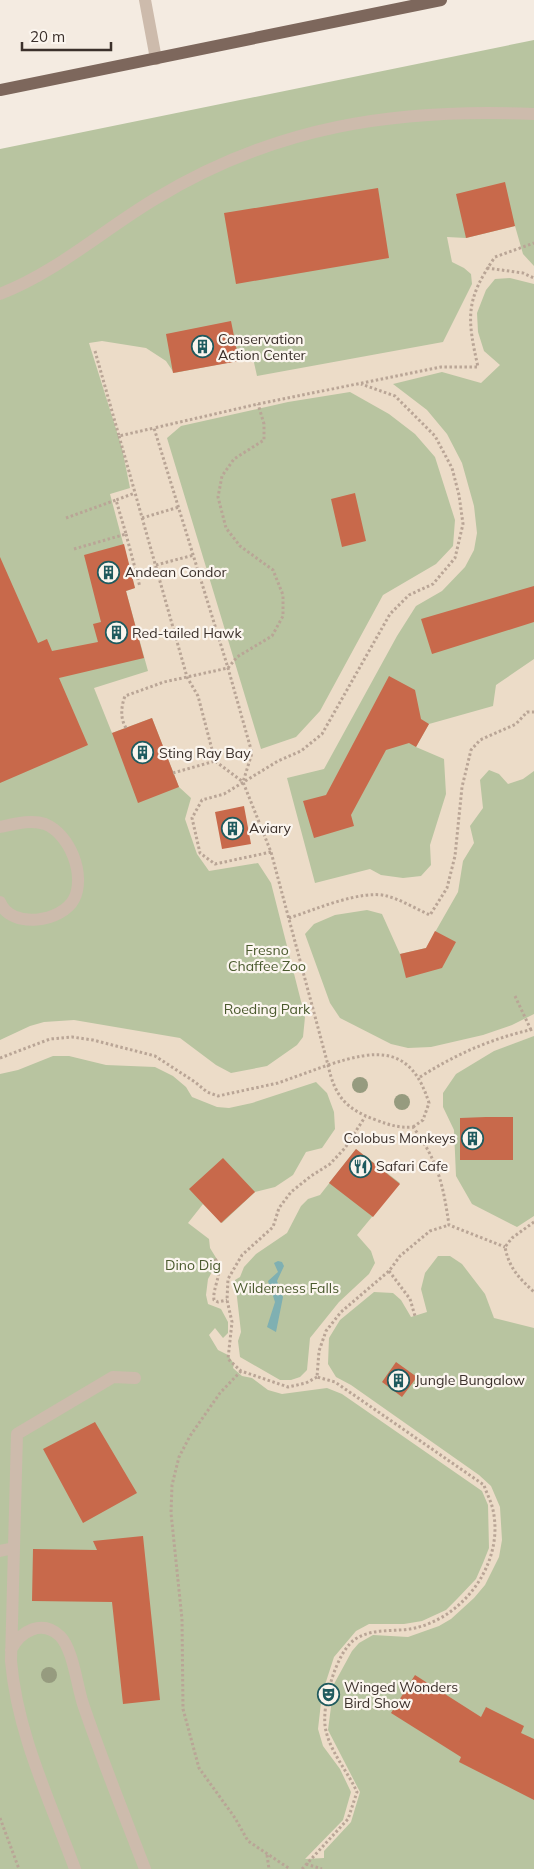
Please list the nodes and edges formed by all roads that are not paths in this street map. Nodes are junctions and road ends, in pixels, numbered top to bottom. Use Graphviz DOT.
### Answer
graph roads {
  1 [pos="144,0"];
  2 [pos="441,0"];
  3 [pos="156,59"];
  4 [pos="0,90"];
  5 [pos="534,114"];
  6 [pos="0,294"];
  7 [pos="0,827"];
  8 [pos="0,902"];
  9 [pos="135,1378"];
  10 [pos="14,1548"];
  11 [pos="0,1551"];
  12 [pos="11,1650"];
  13 [pos="75,1869"];
  14 [pos="145,1869"];
  1 -- 3 [label="street"];
  2 -- 3 [label="main road"];
  3 -- 4 [label="main road"];
  5 -- 6 [label="street"];
  7 -- 8 [label="street"];
  9 -- 10 [label="street"];
  10 -- 11 [label="street"];
  10 -- 12 [label="street"];
  12 -- 13 [label="street"];
  12 -- 14 [label="street"];
}
